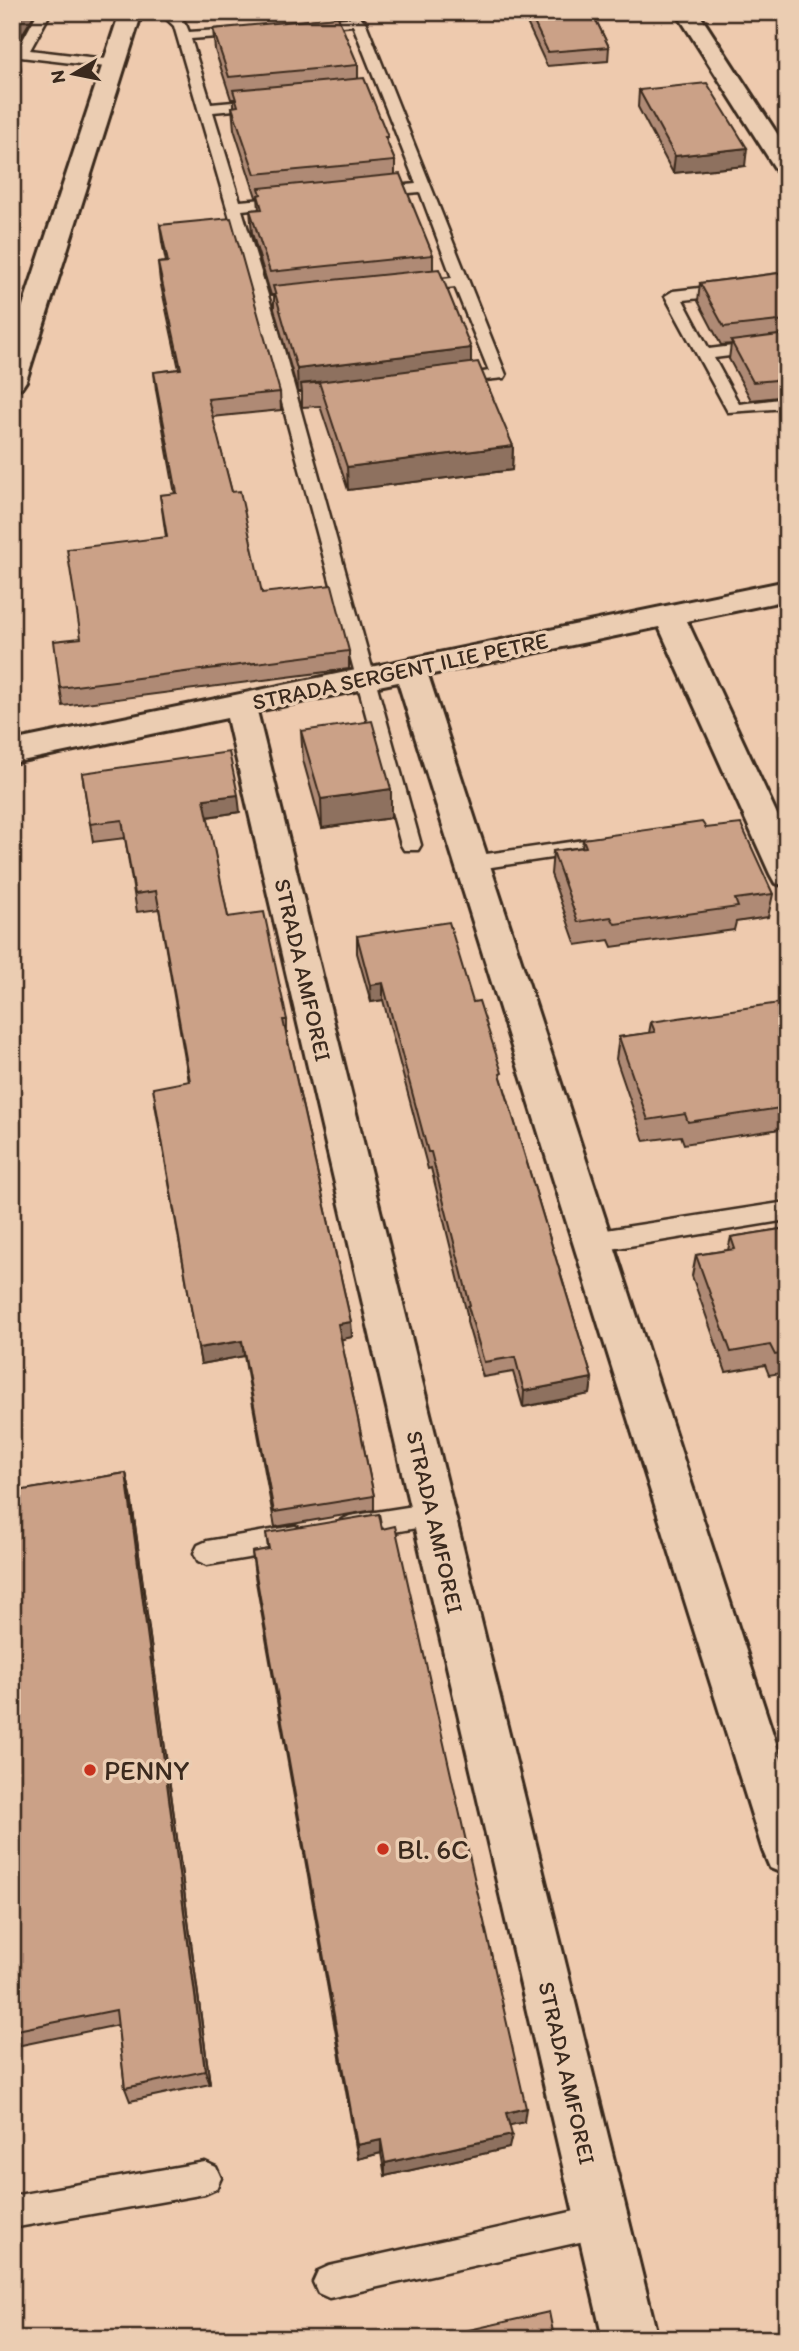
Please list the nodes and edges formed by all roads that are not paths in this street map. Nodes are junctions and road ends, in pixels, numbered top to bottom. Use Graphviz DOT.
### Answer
graph roads {
  1 [pos="45,12"];
  2 [pos="131,12"];
  3 [pos="164,12"];
  4 [pos="687,12"];
  5 [pos="291,27"];
  6 [pos="264,29"];
  7 [pos="184,36"];
  8 [pos="17,52"];
  9 [pos="114,64"];
  10 [pos="275,102"];
  11 [pos="206,109"];
  12 [pos="787,168"];
  13 [pos="425,187"];
  14 [pos="357,194"];
  15 [pos="303,200"];
  16 [pos="235,206"];
  17 [pos="461,282"];
  18 [pos="787,283"];
  19 [pos="395,289"];
  20 [pos="24,301"];
  21 [pos="787,344"];
  22 [pos="704,354"];
  23 [pos="12,381"];
  24 [pos="443,382"];
  25 [pos="787,403"];
  26 [pos="787,590"];
  27 [pos="669,615"];
  28 [pos="410,669"];
  29 [pos="366,678"];
  30 [pos="240,705"];
  31 [pos="12,752"];
  32 [pos="411,845"];
  33 [pos="597,846"];
  34 [pos="472,863"];
  35 [pos="787,874"];
  36 [pos="787,1211"];
  37 [pos="593,1242"];
  38 [pos="433,1514"];
  39 [pos="207,1553"];
  40 [pos="773,1757"];
  41 [pos="787,1851"];
  42 [pos="205,2178"];
  43 [pos="12,2212"];
  44 [pos="602,2221"];
  45 [pos="329,2282"];
  46 [pos="631,2339"];
  1 -- 8 [label="lane"];
  2 -- 9 [label="street"];
  3 -- 7 [label="lane"];
  4 -- 12 [label="street"];
  5 -- 13 [label="lane"];
  6 -- 7 [label="lane"];
  7 -- 11 [label="lane"];
  8 -- 9 [label="lane"];
  9 -- 20 [label="street"];
  10 -- 11 [label="lane"];
  11 -- 16 [label="lane"];
  13 -- 14 [label="lane"];
  13 -- 17 [label="lane"];
  15 -- 16 [label="lane"];
  16 -- 29 [label="lane"];
  17 -- 19 [label="lane"];
  17 -- 24 [label="lane"];
  18 -- 22 [label="lane"];
  20 -- 23 [label="street"];
  21 -- 22 [label="lane"];
  22 -- 25 [label="lane"];
  26 -- 27 [label="street, STRADA SERGENT ILIE PETRE"];
  27 -- 28 [label="street, STRADA SERGENT ILIE PETRE"];
  27 -- 35 [label="street"];
  28 -- 29 [label="street, STRADA SERGENT ILIE PETRE"];
  28 -- 34 [label="street"];
  29 -- 30 [label="street, STRADA SERGENT ILIE PETRE"];
  29 -- 32 [label="lane"];
  30 -- 31 [label="street, STRADA SERGENT ILIE PETRE"];
  30 -- 38 [label="street, STRADA AMFOREI"];
  33 -- 34 [label="lane"];
  34 -- 37 [label="street"];
  36 -- 37 [label="lane"];
  37 -- 40 [label="street"];
  38 -- 39 [label="lane"];
  38 -- 44 [label="street, STRADA AMFOREI"];
  40 -- 41 [label="street"];
  42 -- 43 [label="lane"];
  44 -- 45 [label="lane"];
  44 -- 46 [label="street, STRADA AMFOREI"];
}
